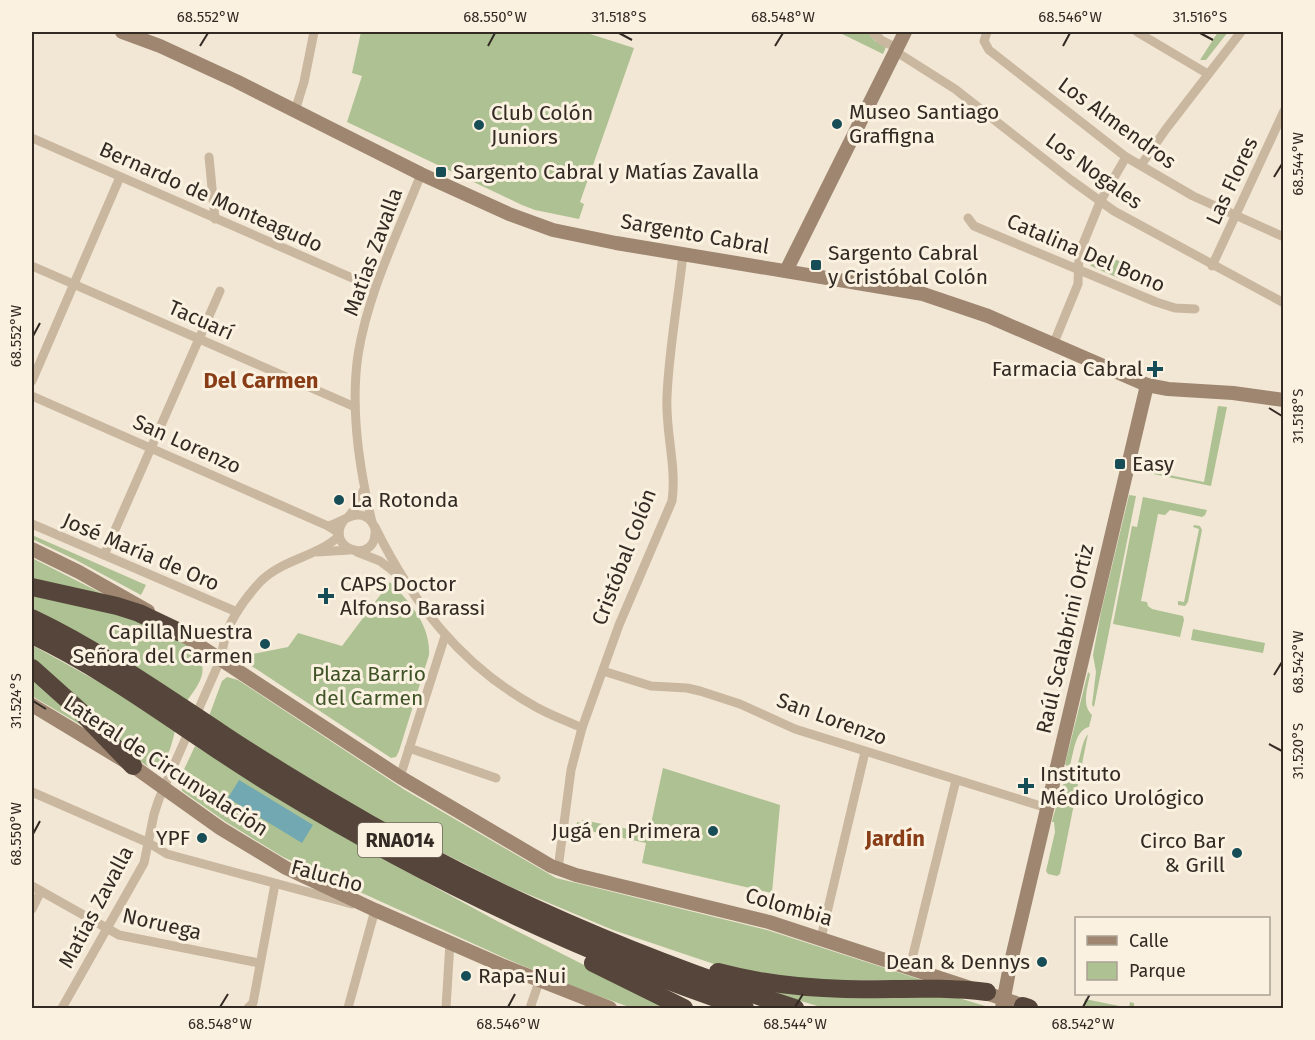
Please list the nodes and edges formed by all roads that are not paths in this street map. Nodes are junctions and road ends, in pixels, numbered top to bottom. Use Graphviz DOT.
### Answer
graph roads {
  1 [pos="122,32"];
  2 [pos="314,32"];
  3 [pos="873,32"];
  4 [pos="905,32"];
  5 [pos="987,32"];
  6 [pos="1137,32"];
  7 [pos="1241,32"];
  8 [pos="896,49"];
  9 [pos="1208,74"];
  10 [pos="295,111"];
  11 [pos="1284,111"];
  12 [pos="32,138"];
  13 [pos="208,157"];
  14 [pos="1126,157"];
  15 [pos="1141,165"];
  16 [pos="421,174"];
  17 [pos="120,177"];
  18 [pos="1100,202"];
  19 [pos="1236,216"];
  20 [pos="968,218"];
  21 [pos="215,219"];
  22 [pos="1284,237"];
  23 [pos="683,254"];
  24 [pos="32,266"];
  25 [pos="1212,266"];
  26 [pos="1079,269"];
  27 [pos="786,271"];
  28 [pos="73,285"];
  29 [pos="375,288"];
  30 [pos="220,291"];
  31 [pos="1284,303"];
  32 [pos="1195,309"];
  33 [pos="199,339"];
  34 [pos="1053,345"];
  35 [pos="32,381"];
  36 [pos="1147,385"];
  37 [pos="32,396"];
  38 [pos="1284,400"];
  39 [pos="355,407"];
  40 [pos="151,448"];
  41 [pos="364,486"];
  42 [pos="347,518"];
  43 [pos="32,524"];
  44 [pos="373,525"];
  45 [pos="328,526"];
  46 [pos="339,535"];
  47 [pos="32,549"];
  48 [pos="353,550"];
  49 [pos="315,552"];
  50 [pos="104,555"];
  51 [pos="402,578"];
  52 [pos="32,587"];
  53 [pos="237,612"];
  54 [pos="32,618"];
  55 [pos="179,632"];
  56 [pos="32,635"];
  57 [pos="445,636"];
  58 [pos="221,659"];
  59 [pos="32,668"];
  60 [pos="603,671"];
  61 [pos="32,705"];
  62 [pos="582,728"];
  63 [pos="409,748"];
  64 [pos="865,752"];
  65 [pos="133,766"];
  66 [pos="400,777"];
  67 [pos="496,778"];
  68 [pos="956,780"];
  69 [pos="164,788"];
  70 [pos="32,792"];
  71 [pos="1047,807"];
  72 [pos="148,843"];
  73 [pos="420,869"];
  74 [pos="558,869"];
  75 [pos="275,884"];
  76 [pos="32,886"];
  77 [pos="41,891"];
  78 [pos="32,909"];
  79 [pos="375,910"];
  80 [pos="107,928"];
  81 [pos="821,938"];
  82 [pos="450,942"];
  83 [pos="632,949"];
  84 [pos="259,963"];
  85 [pos="910,967"];
  86 [pos="539,982"];
  87 [pos="998,1000"];
  88 [pos="62,1008"];
  89 [pos="248,1008"];
  90 [pos="348,1008"];
  91 [pos="446,1008"];
  92 [pos="530,1008"];
  93 [pos="610,1008"];
  94 [pos="684,1008"];
  95 [pos="745,1008"];
  96 [pos="795,1008"];
  97 [pos="1028,1008"];
  1 -- 10 [label="street, Sargento Cabral"];
  2 -- 10 [label="street"];
  3 -- 8 [label="street, Los Nogales"];
  4 -- 8 [label="street"];
  5 -- 14 [label="street, Los Almendros"];
  6 -- 9 [label="street"];
  7 -- 9 [label="street"];
  8 -- 18 [label="street, Los Nogales"];
  8 -- 27 [label="street"];
  9 -- 15 [label="street"];
  10 -- 16 [label="street, Sargento Cabral"];
  11 -- 19 [label="street, Las Flores"];
  12 -- 17 [label="street, Bernardo de Monteagudo"];
  13 -- 21 [label="street"];
  14 -- 15 [label="street, Los Almendros"];
  14 -- 18 [label="street"];
  15 -- 19 [label="street, Los Almendros"];
  16 -- 23 [label="street, Sargento Cabral"];
  16 -- 29 [label="street, Matías Zavalla"];
  17 -- 21 [label="street, Bernardo de Monteagudo"];
  17 -- 28 [label="street"];
  18 -- 25 [label="street, Los Nogales"];
  18 -- 26 [label="street"];
  19 -- 22 [label="street, Los Almendros"];
  19 -- 25 [label="street, Las Flores"];
  20 -- 26 [label="street, Catalina Del Bono"];
  21 -- 29 [label="street, Bernardo de Monteagudo"];
  23 -- 27 [label="street, Sargento Cabral"];
  23 -- 60 [label="street, Cristóbal Colón"];
  24 -- 28 [label="street, Tacuarí"];
  25 -- 31 [label="street, Los Nogales"];
  26 -- 32 [label="street, Catalina Del Bono"];
  26 -- 34 [label="street"];
  27 -- 34 [label="street, Sargento Cabral"];
  28 -- 33 [label="street, Tacuarí"];
  28 -- 35 [label="street"];
  29 -- 39 [label="street, Matías Zavalla"];
  30 -- 33 [label="street"];
  33 -- 39 [label="street, Tacuarí"];
  33 -- 40 [label="street"];
  34 -- 36 [label="street, Sargento Cabral"];
  36 -- 38 [label="street, Sargento Cabral"];
  36 -- 71 [label="street, Raúl Scalabrini Ortiz"];
  37 -- 40 [label="street, San Lorenzo"];
  39 -- 41 [label="street, Matías Zavalla"];
  40 -- 45 [label="street, San Lorenzo"];
  40 -- 50 [label="street"];
  41 -- 42 [label="street"];
  41 -- 44 [label="street, Matías Zavalla"];
  42 -- 44 [label="street"];
  42 -- 45 [label="street"];
  42 -- 46 [label="street"];
  43 -- 50 [label="street, José María de Oro"];
  44 -- 48 [label="street"];
  44 -- 51 [label="street"];
  45 -- 46 [label="street, San Lorenzo"];
  46 -- 48 [label="street"];
  46 -- 49 [label="street, Matías Zavalla"];
  47 -- 55 [label="street"];
  48 -- 49 [label="street, Matías Zavalla"];
  48 -- 51 [label="street"];
  49 -- 53 [label="street, Matías Zavalla"];
  50 -- 53 [label="street, José María de Oro"];
  51 -- 57 [label="street"];
  52 -- 55 [label="highway"];
  53 -- 58 [label="street, Matías Zavalla"];
  54 -- 83 [label="highway, RNA014"];
  55 -- 58 [label="street"];
  56 -- 73 [label="highway, RNA014"];
  57 -- 62 [label="street"];
  57 -- 63 [label="street"];
  58 -- 66 [label="street"];
  58 -- 69 [label="street, Matías Zavalla"];
  59 -- 65 [label="highway"];
  60 -- 62 [label="street, Cristóbal Colón"];
  60 -- 64 [label="street, San Lorenzo"];
  61 -- 65 [label="street, Lateral de Circunvalación"];
  62 -- 74 [label="street, Cristóbal Colón"];
  63 -- 66 [label="street"];
  63 -- 67 [label="street"];
  64 -- 68 [label="street, San Lorenzo"];
  64 -- 81 [label="street"];
  65 -- 69 [label="street, Lateral de Circunvalación"];
  66 -- 74 [label="street"];
  68 -- 71 [label="street, San Lorenzo"];
  68 -- 85 [label="street"];
  69 -- 72 [label="street, Matías Zavalla"];
  69 -- 79 [label="street, Lateral de Circunvalación"];
  70 -- 72 [label="street, Falucho"];
  71 -- 87 [label="street, Raúl Scalabrini Ortiz"];
  72 -- 75 [label="street, Falucho"];
  72 -- 80 [label="street, Matías Zavalla"];
  73 -- 94 [label="highway"];
  73 -- 95 [label="highway, RNA014"];
  74 -- 81 [label="street, Colombia"];
  75 -- 79 [label="street, Falucho"];
  75 -- 84 [label="street"];
  76 -- 77 [label="street, Noruega"];
  77 -- 78 [label="street"];
  77 -- 80 [label="street, Noruega"];
  79 -- 82 [label="street, Falucho"];
  79 -- 90 [label="street"];
  80 -- 84 [label="street, Noruega"];
  80 -- 88 [label="street, Matías Zavalla"];
  81 -- 85 [label="street, Colombia"];
  82 -- 86 [label="street, Falucho"];
  82 -- 91 [label="street"];
  83 -- 87 [label="highway"];
  83 -- 96 [label="highway, RNA014"];
  84 -- 89 [label="street"];
  85 -- 87 [label="street, Colombia"];
  86 -- 92 [label="street"];
  86 -- 93 [label="street, Falucho"];
  87 -- 97 [label="street"];
}
